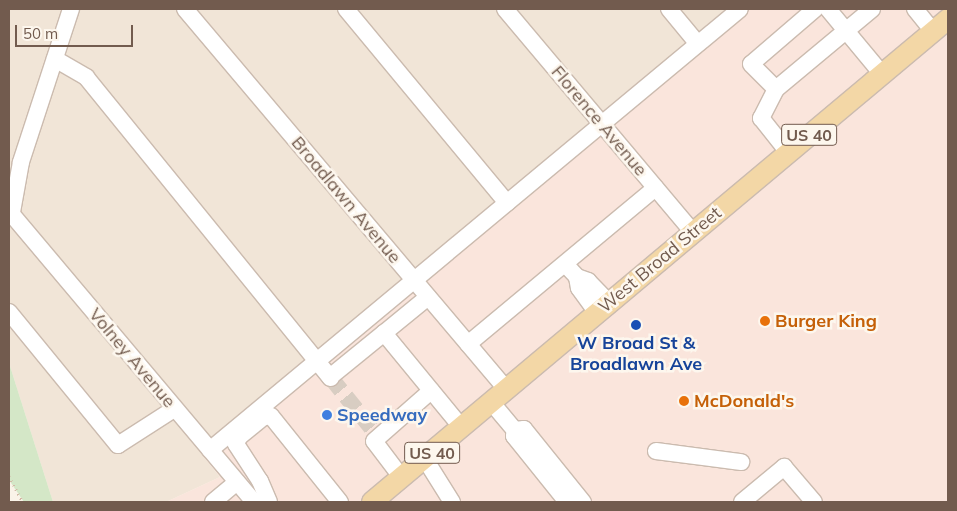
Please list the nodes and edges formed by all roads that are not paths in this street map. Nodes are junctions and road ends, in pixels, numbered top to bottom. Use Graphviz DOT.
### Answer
graph roads {
  1 [pos="71,9"];
  2 [pos="185,9"];
  3 [pos="346,9"];
  4 [pos="505,9"];
  5 [pos="669,9"];
  6 [pos="740,9"];
  7 [pos="814,9"];
  8 [pos="828,9"];
  9 [pos="872,9"];
  10 [pos="916,9"];
  11 [pos="948,18"];
  12 [pos="846,30"];
  13 [pos="933,32"];
  14 [pos="698,44"];
  15 [pos="55,59"];
  16 [pos="882,74"];
  17 [pos="776,89"];
  18 [pos="601,123"];
  19 [pos="788,152"];
  20 [pos="656,188"];
  21 [pos="507,203"];
  22 [pos="10,212"];
  23 [pos="693,232"];
  24 [pos="565,264"];
  25 [pos="414,280"];
  26 [pos="428,297"];
  27 [pos="603,308"];
  28 [pos="9,312"];
  29 [pos="384,333"];
  30 [pos="468,344"];
  31 [pos="317,361"];
  32 [pos="507,390"];
  33 [pos="431,391"];
  34 [pos="492,403"];
  35 [pos="174,409"];
  36 [pos="462,428"];
  37 [pos="515,430"];
  38 [pos="210,450"];
  39 [pos="656,451"];
  40 [pos="425,459"];
  41 [pos="741,462"];
  42 [pos="402,478"];
  43 [pos="237,482"];
  44 [pos="213,502"];
  45 [pos="254,502"];
  46 [pos="269,502"];
  47 [pos="340,502"];
  48 [pos="372,502"];
  49 [pos="452,502"];
  50 [pos="567,502"];
  51 [pos="582,502"];
  52 [pos="742,502"];
  53 [pos="814,502"];
  1 -- 15 [label="street"];
  2 -- 25 [label="street, Broadlawn Avenue"];
  3 -- 21 [label="street"];
  4 -- 18 [label="street, Florence Avenue"];
  5 -- 14 [label="street"];
  6 -- 14 [label="street"];
  7 -- 17 [label="street"];
  8 -- 12 [label="street"];
  9 -- 12 [label="street"];
  10 -- 13 [label="street"];
  11 -- 13 [label="main road, West Broad Street / US 40"];
  12 -- 16 [label="street"];
  12 -- 17 [label="street"];
  13 -- 16 [label="main road, West Broad Street / US 40"];
  14 -- 18 [label="street"];
  15 -- 22 [label="street"];
  15 -- 31 [label="street"];
  16 -- 19 [label="main road, West Broad Street / US 40"];
  17 -- 19 [label="street"];
  18 -- 20 [label="street, Florence Avenue"];
  18 -- 21 [label="street"];
  19 -- 23 [label="main road, West Broad Street / US 40"];
  20 -- 23 [label="street, Florence Avenue"];
  20 -- 24 [label="street"];
  21 -- 25 [label="street"];
  22 -- 35 [label="street, Volney Avenue"];
  23 -- 27 [label="main road, West Broad Street / US 40"];
  24 -- 27 [label="street"];
  24 -- 30 [label="street"];
  25 -- 26 [label="street, Broadlawn Avenue"];
  25 -- 31 [label="street"];
  26 -- 29 [label="street"];
  26 -- 30 [label="street, Broadlawn Avenue"];
  27 -- 32 [label="main road, West Broad Street / US 40"];
  28 -- 35 [label="street"];
  29 -- 31 [label="street"];
  29 -- 33 [label="street"];
  30 -- 32 [label="street, Broadlawn Avenue"];
  31 -- 38 [label="street"];
  32 -- 34 [label="main road, West Broad Street / US 40"];
  33 -- 36 [label="street"];
  33 -- 42 [label="street"];
  34 -- 36 [label="main road, West Broad Street / US 40"];
  34 -- 37 [label="street"];
  35 -- 38 [label="street, Volney Avenue"];
  36 -- 40 [label="main road, West Broad Street / US 40"];
  37 -- 50 [label="street"];
  37 -- 51 [label="street"];
  38 -- 43 [label="street, Volney Avenue"];
  39 -- 41 [label="street"];
  40 -- 42 [label="main road, West Broad Street / US 40"];
  40 -- 49 [label="street"];
  42 -- 48 [label="main road, West Broad Street / US 40"];
  43 -- 44 [label="street"];
  43 -- 45 [label="street, Volney Avenue"];
  46 -- 47 [label="street"];
  52 -- 53 [label="street"];
}
